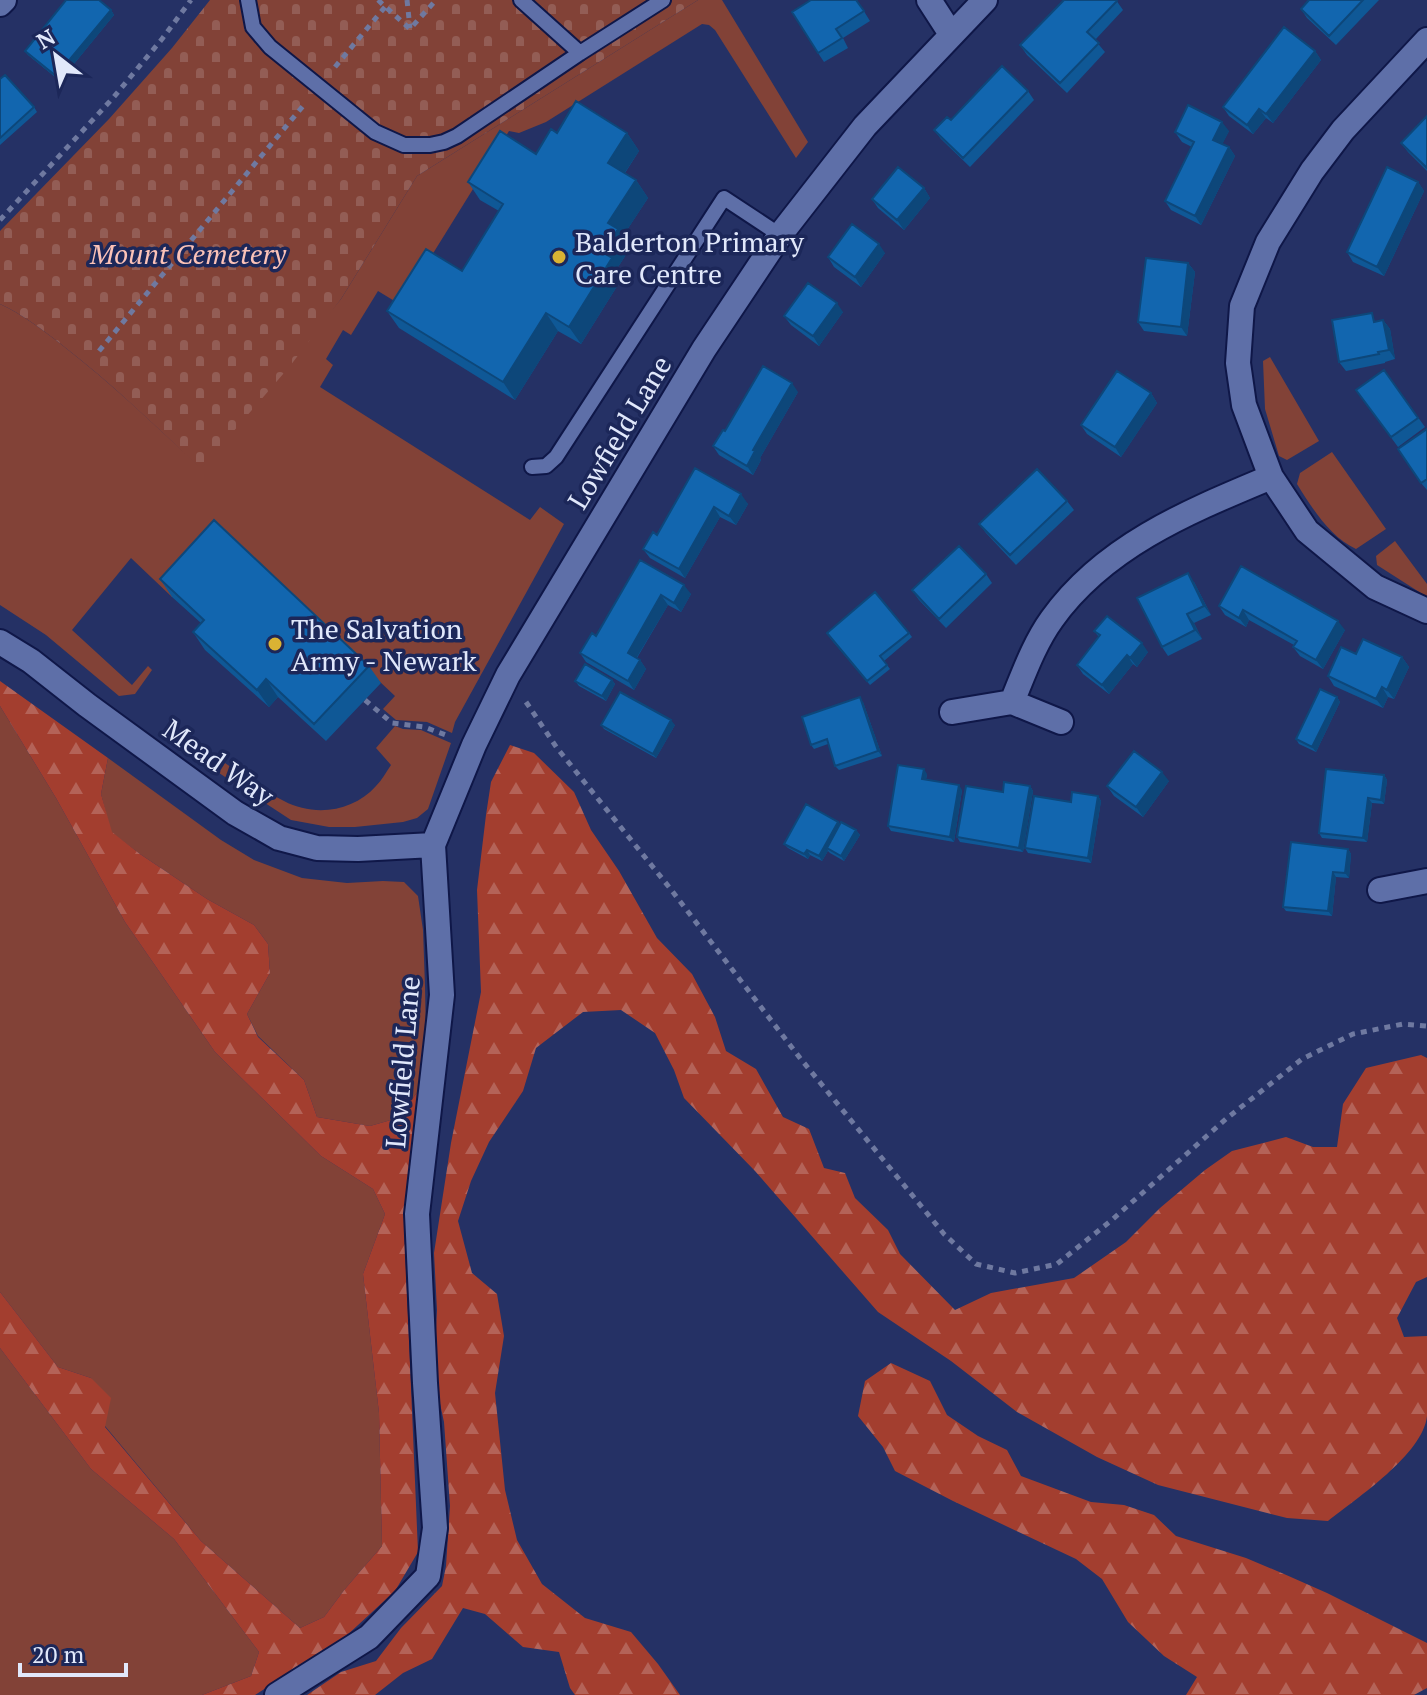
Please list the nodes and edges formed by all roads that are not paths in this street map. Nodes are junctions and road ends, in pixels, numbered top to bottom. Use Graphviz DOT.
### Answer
graph roads {
  1 [pos="248,0"];
  2 [pos="521,0"];
  3 [pos="663,0"];
  4 [pos="929,0"];
  5 [pos="985,0"];
  6 [pos="951,34"];
  7 [pos="1427,40"];
  8 [pos="580,53"];
  9 [pos="780,235"];
  10 [pos="532,467"];
  11 [pos="1271,477"];
  12 [pos="1427,611"];
  13 [pos="0,642"];
  14 [pos="1012,702"];
  15 [pos="952,712"];
  16 [pos="1061,722"];
  17 [pos="433,845"];
  18 [pos="1427,881"];
  19 [pos="1380,890"];
  20 [pos="277,1695"];
  1 -- 8 [label="lane"];
  2 -- 8 [label="lane"];
  3 -- 8 [label="lane"];
  4 -- 6 [label="street"];
  5 -- 6 [label="street, Lowfield Lane"];
  6 -- 9 [label="street, Lowfield Lane"];
  7 -- 11 [label="street"];
  9 -- 10 [label="lane"];
  9 -- 17 [label="street, Lowfield Lane"];
  11 -- 12 [label="street"];
  11 -- 14 [label="street"];
  13 -- 17 [label="street, Mead Way"];
  14 -- 15 [label="street"];
  14 -- 16 [label="street"];
  17 -- 20 [label="street, Lowfield Lane"];
  18 -- 19 [label="street"];
}
